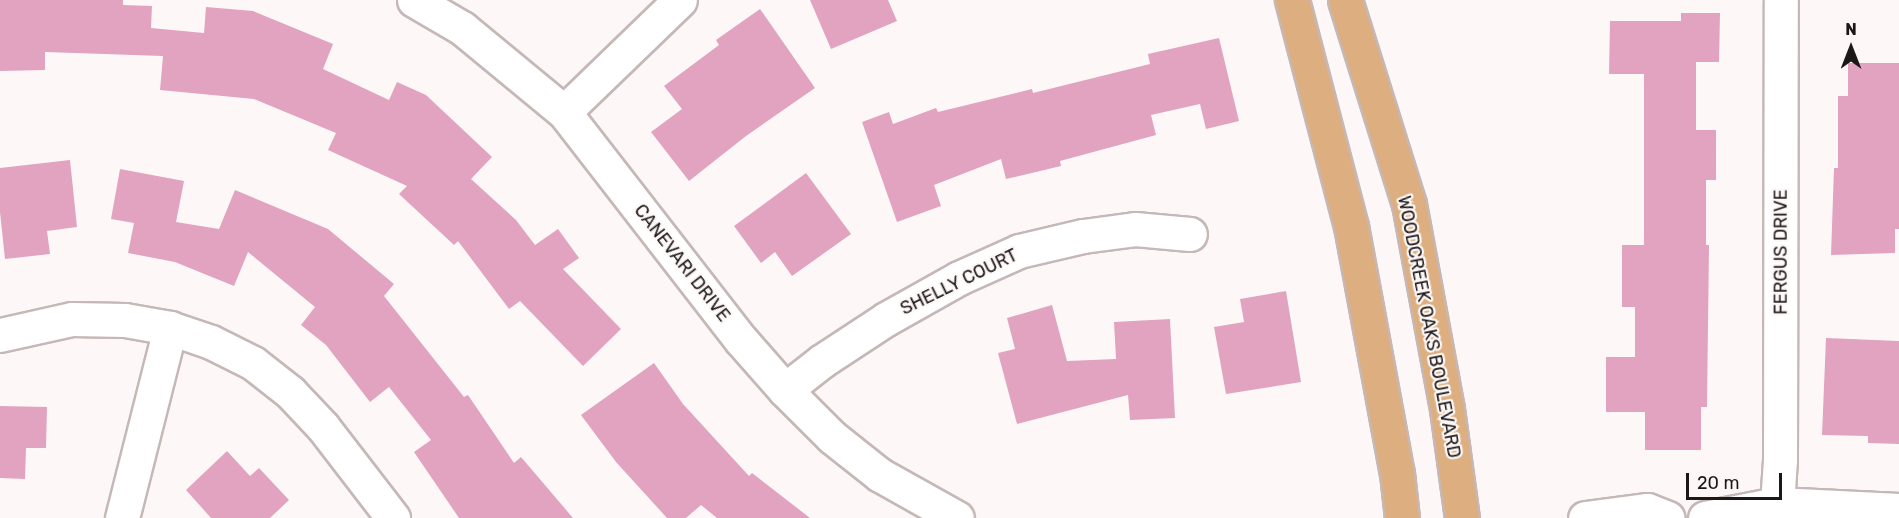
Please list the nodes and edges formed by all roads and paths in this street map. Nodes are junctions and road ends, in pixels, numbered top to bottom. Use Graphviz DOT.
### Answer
graph roads {
  1 [pos="414,0"];
  2 [pos="680,0"];
  3 [pos="1292,0"];
  4 [pos="1345,0"];
  5 [pos="1781,0"];
  6 [pos="564,112"];
  7 [pos="1190,234"];
  8 [pos="170,328"];
  9 [pos="0,335"];
  10 [pos="785,390"];
  11 [pos="1777,504"];
  12 [pos="1899,510"];
  13 [pos="122,518"];
  14 [pos="393,518"];
  15 [pos="957,518"];
  16 [pos="1402,518"];
  17 [pos="1462,518"];
  18 [pos="1587,518"];
  19 [pos="1668,518"];
  20 [pos="1705,518"];
  1 -- 6 [label="street, CANEVARI DRIVE"];
  2 -- 6 [label="street"];
  3 -- 16 [label="main road"];
  4 -- 17 [label="main road, WOODCREEK OAKS BOULEVARD"];
  5 -- 11 [label="street, FERGUS DRIVE"];
  6 -- 10 [label="street, CANEVARI DRIVE"];
  7 -- 10 [label="street, SHELLY COURT"];
  8 -- 9 [label="street"];
  8 -- 13 [label="street"];
  8 -- 14 [label="street"];
  10 -- 15 [label="street, CANEVARI DRIVE"];
  11 -- 12 [label="street"];
  11 -- 20 [label="street"];
  18 -- 19 [label="street"];
}
